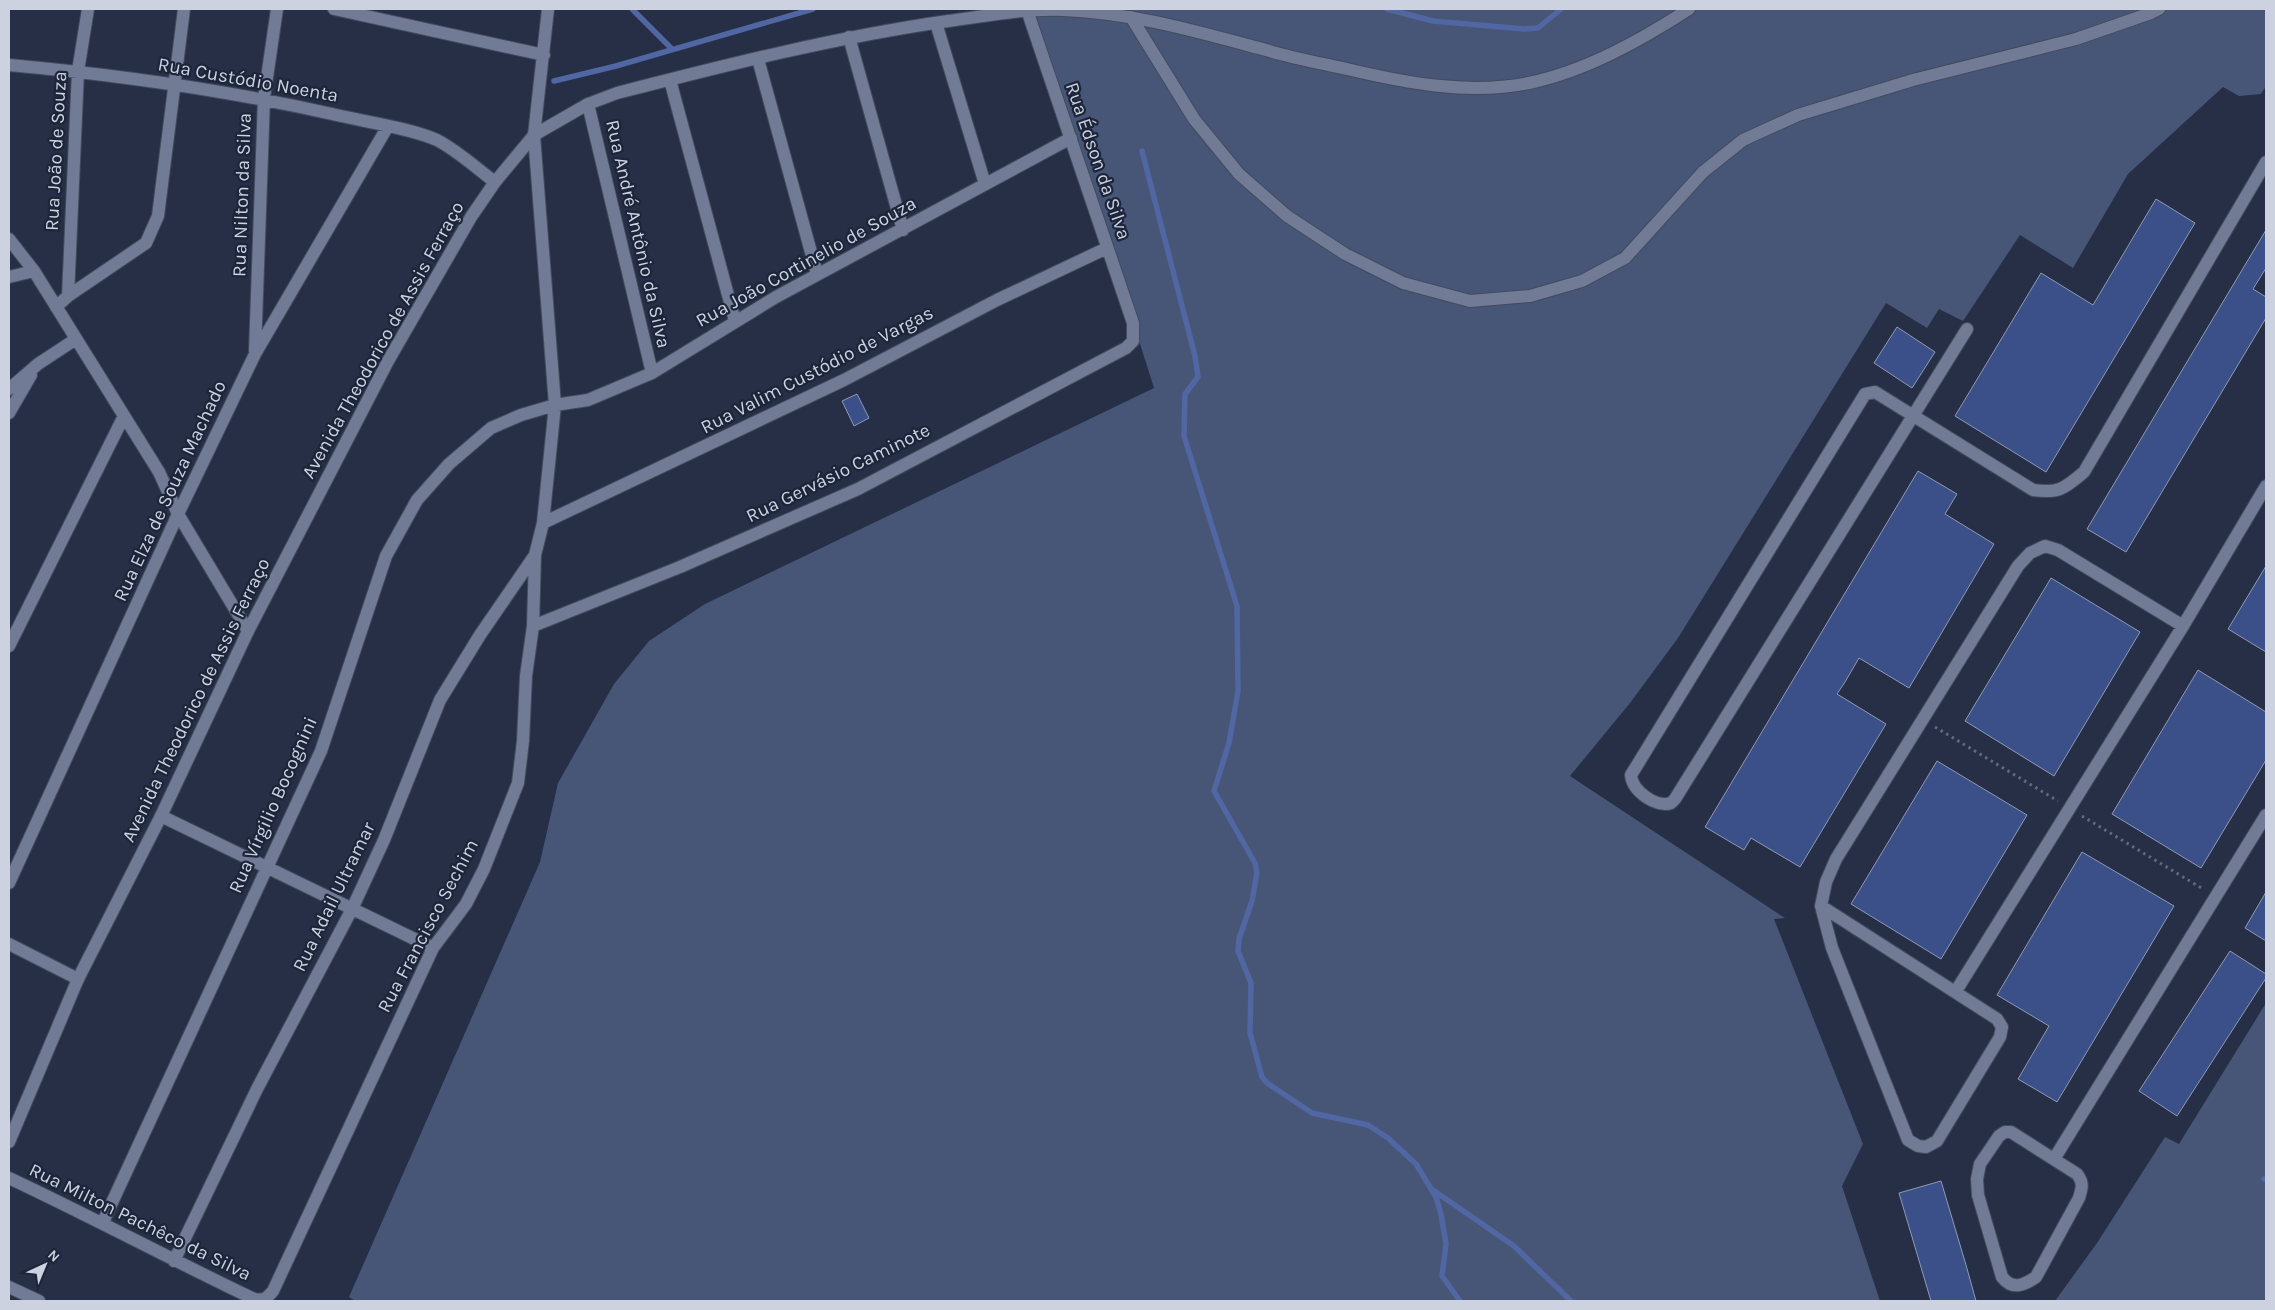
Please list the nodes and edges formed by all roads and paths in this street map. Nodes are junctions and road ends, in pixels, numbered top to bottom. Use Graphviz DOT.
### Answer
graph roads {
  1 [pos="88,9"];
  2 [pos="184,9"];
  3 [pos="277,9"];
  4 [pos="334,9"];
  5 [pos="548,9"];
  6 [pos="1690,9"];
  7 [pos="2159,9"];
  8 [pos="1027,10"];
  9 [pos="1131,17"];
  10 [pos="936,23"];
  11 [pos="849,37"];
  12 [pos="544,55"];
  13 [pos="758,59"];
  14 [pos="9,65"];
  15 [pos="78,71"];
  16 [pos="670,80"];
  17 [pos="176,86"];
  18 [pos="264,98"];
  19 [pos="588,104"];
  20 [pos="388,126"];
  21 [pos="534,135"];
  22 [pos="1071,138"];
  23 [pos="2266,162"];
  24 [pos="494,182"];
  25 [pos="985,184"];
  26 [pos="903,230"];
  27 [pos="9,239"];
  28 [pos="1107,248"];
  29 [pos="34,271"];
  30 [pos="817,274"];
  31 [pos="9,278"];
  32 [pos="68,296"];
  33 [pos="56,307"];
  34 [pos="735,321"];
  35 [pos="1133,323"];
  36 [pos="1967,329"];
  37 [pos="76,339"];
  38 [pos="255,354"];
  39 [pos="38,364"];
  40 [pos="652,372"];
  41 [pos="9,389"];
  42 [pos="555,405"];
  43 [pos="9,412"];
  44 [pos="124,416"];
  45 [pos="1913,416"];
  46 [pos="2266,486"];
  47 [pos="178,514"];
  48 [pos="543,523"];
  49 [pos="535,555"];
  50 [pos="533,626"];
  51 [pos="2184,626"];
  52 [pos="248,631"];
  53 [pos="9,646"];
  54 [pos="2266,815"];
  55 [pos="161,816"];
  56 [pos="266,868"];
  57 [pos="9,883"];
  58 [pos="1821,906"];
  59 [pos="352,909"];
  60 [pos="9,944"];
  61 [pos="433,948"];
  62 [pos="78,979"];
  63 [pos="1956,991"];
  64 [pos="9,1142"];
  65 [pos="2054,1159"];
  66 [pos="9,1178"];
  67 [pos="103,1222"];
  68 [pos="174,1261"];
  69 [pos="9,1287"];
  70 [pos="254,1300"];
  71 [pos="39,1301"];
  1 -- 15 [label="street, Rua João de Souza"];
  2 -- 17 [label="street"];
  3 -- 18 [label="street, Rua Nilton da Silva"];
  4 -- 12 [label="street"];
  5 -- 12 [label="street"];
  6 -- 9 [label="street, Avenida Theodorico de Assis Ferraço"];
  7 -- 9 [label="street"];
  8 -- 9 [label="street, Avenida Theodorico de Assis Ferraço"];
  8 -- 10 [label="street, Avenida Theodorico de Assis Ferraço"];
  8 -- 22 [label="street, Rua Édson da Silva"];
  10 -- 11 [label="street, Avenida Theodorico de Assis Ferraço"];
  10 -- 25 [label="street"];
  11 -- 13 [label="street, Avenida Theodorico de Assis Ferraço"];
  11 -- 26 [label="street"];
  12 -- 21 [label="street"];
  13 -- 16 [label="street, Avenida Theodorico de Assis Ferraço"];
  13 -- 30 [label="street"];
  14 -- 15 [label="street, Rua Custódio Noenta"];
  15 -- 17 [label="street, Rua Custódio Noenta"];
  15 -- 32 [label="street, Rua João de Souza"];
  16 -- 19 [label="street, Avenida Theodorico de Assis Ferraço"];
  16 -- 34 [label="street"];
  17 -- 18 [label="street, Rua Custódio Noenta"];
  17 -- 32 [label="street"];
  18 -- 20 [label="street, Rua Custódio Noenta"];
  18 -- 38 [label="street, Rua Nilton da Silva"];
  19 -- 21 [label="street, Avenida Theodorico de Assis Ferraço"];
  19 -- 40 [label="street, Rua André Antônio da Silva"];
  20 -- 24 [label="street, Rua Custódio Noenta"];
  20 -- 38 [label="street, Rua Elza de Souza Machado"];
  21 -- 24 [label="street, Avenida Theodorico de Assis Ferraço"];
  21 -- 42 [label="street"];
  22 -- 25 [label="street, Rua João Cortinelio de Souza"];
  22 -- 28 [label="street, Rua Édson da Silva"];
  23 -- 45 [label="street"];
  24 -- 52 [label="street, Avenida Theodorico de Assis Ferraço"];
  25 -- 26 [label="street, Rua João Cortinelio de Souza"];
  26 -- 30 [label="street, Rua João Cortinelio de Souza"];
  27 -- 29 [label="street"];
  28 -- 35 [label="street, Rua Édson da Silva"];
  28 -- 48 [label="street, Rua Valim Custódio de Vargas"];
  29 -- 31 [label="street"];
  29 -- 33 [label="street"];
  30 -- 34 [label="street, Rua João Cortinelio de Souza"];
  32 -- 33 [label="street"];
  33 -- 37 [label="street"];
  34 -- 40 [label="street, Rua João Cortinelio de Souza"];
  35 -- 50 [label="street, Rua Gervásio Caminote"];
  36 -- 45 [label="street"];
  37 -- 39 [label="street"];
  37 -- 44 [label="street"];
  38 -- 47 [label="street, Rua Elza de Souza Machado"];
  39 -- 41 [label="street"];
  39 -- 43 [label="street"];
  40 -- 42 [label="street, Rua João Cortinelio de Souza"];
  42 -- 48 [label="street"];
  42 -- 56 [label="street, Rua Vírgilio Bocognini"];
  44 -- 47 [label="street"];
  44 -- 53 [label="street"];
  45 -- 45 [label="street"];
  46 -- 51 [label="street"];
  47 -- 52 [label="street"];
  47 -- 57 [label="street, Rua Elza de Souza Machado"];
  48 -- 49 [label="street"];
  49 -- 50 [label="street, Rua Francisco Sechim"];
  49 -- 59 [label="street, Rua Adail Ultramar"];
  50 -- 61 [label="street, Rua Francisco Sechim"];
  51 -- 58 [label="street"];
  51 -- 63 [label="street"];
  52 -- 55 [label="street, Avenida Theodorico de Assis Ferraço"];
  54 -- 65 [label="street"];
  55 -- 56 [label="street"];
  55 -- 62 [label="street, Avenida Theodorico de Assis Ferraço"];
  56 -- 59 [label="street"];
  56 -- 67 [label="street, Rua Vírgilio Bocognini"];
  58 -- 63 [label="street"];
  58 -- 63 [label="street"];
  59 -- 61 [label="street"];
  59 -- 68 [label="street, Rua Adail Ultramar"];
  60 -- 62 [label="street"];
  61 -- 70 [label="street, Rua Francisco Sechim"];
  62 -- 64 [label="street, Avenida Theodorico de Assis Ferraço"];
  65 -- 65 [label="street"];
  66 -- 67 [label="street, Rua Milton Pachêco da Silva"];
  67 -- 68 [label="street, Rua Milton Pachêco da Silva"];
  68 -- 70 [label="street, Rua Milton Pachêco da Silva"];
  69 -- 71 [label="street"];
}
